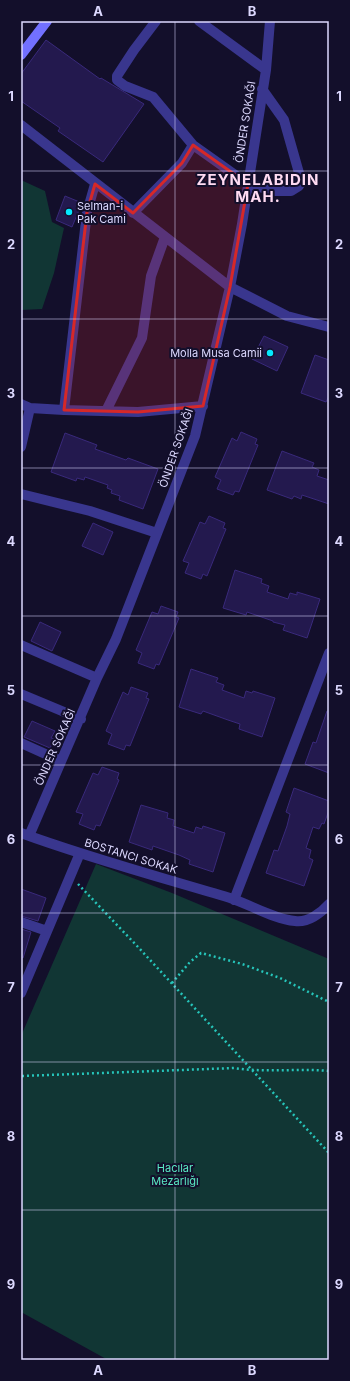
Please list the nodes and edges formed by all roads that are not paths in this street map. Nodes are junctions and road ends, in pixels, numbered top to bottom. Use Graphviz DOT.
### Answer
graph roads {
  1 [pos="47,21"];
  2 [pos="156,21"];
  3 [pos="199,21"];
  4 [pos="270,21"];
  5 [pos="21,55"];
  6 [pos="266,70"];
  7 [pos="262,89"];
  8 [pos="21,126"];
  9 [pos="193,145"];
  10 [pos="95,184"];
  11 [pos="248,184"];
  12 [pos="133,213"];
  13 [pos="164,237"];
  14 [pos="230,287"];
  15 [pos="329,326"];
  16 [pos="26,406"];
  17 [pos="203,406"];
  18 [pos="64,410"];
  19 [pos="106,411"];
  20 [pos="21,447"];
  21 [pos="21,494"];
  22 [pos="157,533"];
  23 [pos="21,645"];
  24 [pos="329,653"];
  25 [pos="97,678"];
  26 [pos="21,694"];
  27 [pos="81,719"];
  28 [pos="21,743"];
  29 [pos="61,761"];
  30 [pos="25,834"];
  31 [pos="80,852"];
  32 [pos="234,900"];
  33 [pos="329,904"];
  34 [pos="21,922"];
  35 [pos="47,931"];
  36 [pos="24,978"];
  37 [pos="21,993"];
  1 -- 5 [label="main road"];
  2 -- 9 [label="street"];
  3 -- 6 [label="street"];
  4 -- 6 [label="street"];
  6 -- 7 [label="street"];
  7 -- 11 [label="street"];
  7 -- 11 [label="street"];
  8 -- 10 [label="street"];
  9 -- 11 [label="street"];
  9 -- 12 [label="street"];
  10 -- 12 [label="street"];
  10 -- 18 [label="street"];
  11 -- 14 [label="street"];
  12 -- 13 [label="street"];
  13 -- 14 [label="street"];
  13 -- 19 [label="street"];
  14 -- 15 [label="street"];
  14 -- 17 [label="street"];
  16 -- 18 [label="street"];
  16 -- 20 [label="street"];
  17 -- 19 [label="street"];
  17 -- 22 [label="street"];
  18 -- 19 [label="street"];
  21 -- 22 [label="street"];
  22 -- 25 [label="street"];
  23 -- 25 [label="street"];
  24 -- 32 [label="street"];
  25 -- 27 [label="street"];
  26 -- 27 [label="street"];
  27 -- 29 [label="street"];
  28 -- 29 [label="street"];
  29 -- 30 [label="street"];
  30 -- 31 [label="street"];
  31 -- 32 [label="street"];
  31 -- 35 [label="street"];
  32 -- 33 [label="street"];
  34 -- 35 [label="street"];
  35 -- 36 [label="street"];
  36 -- 37 [label="street"];
}
